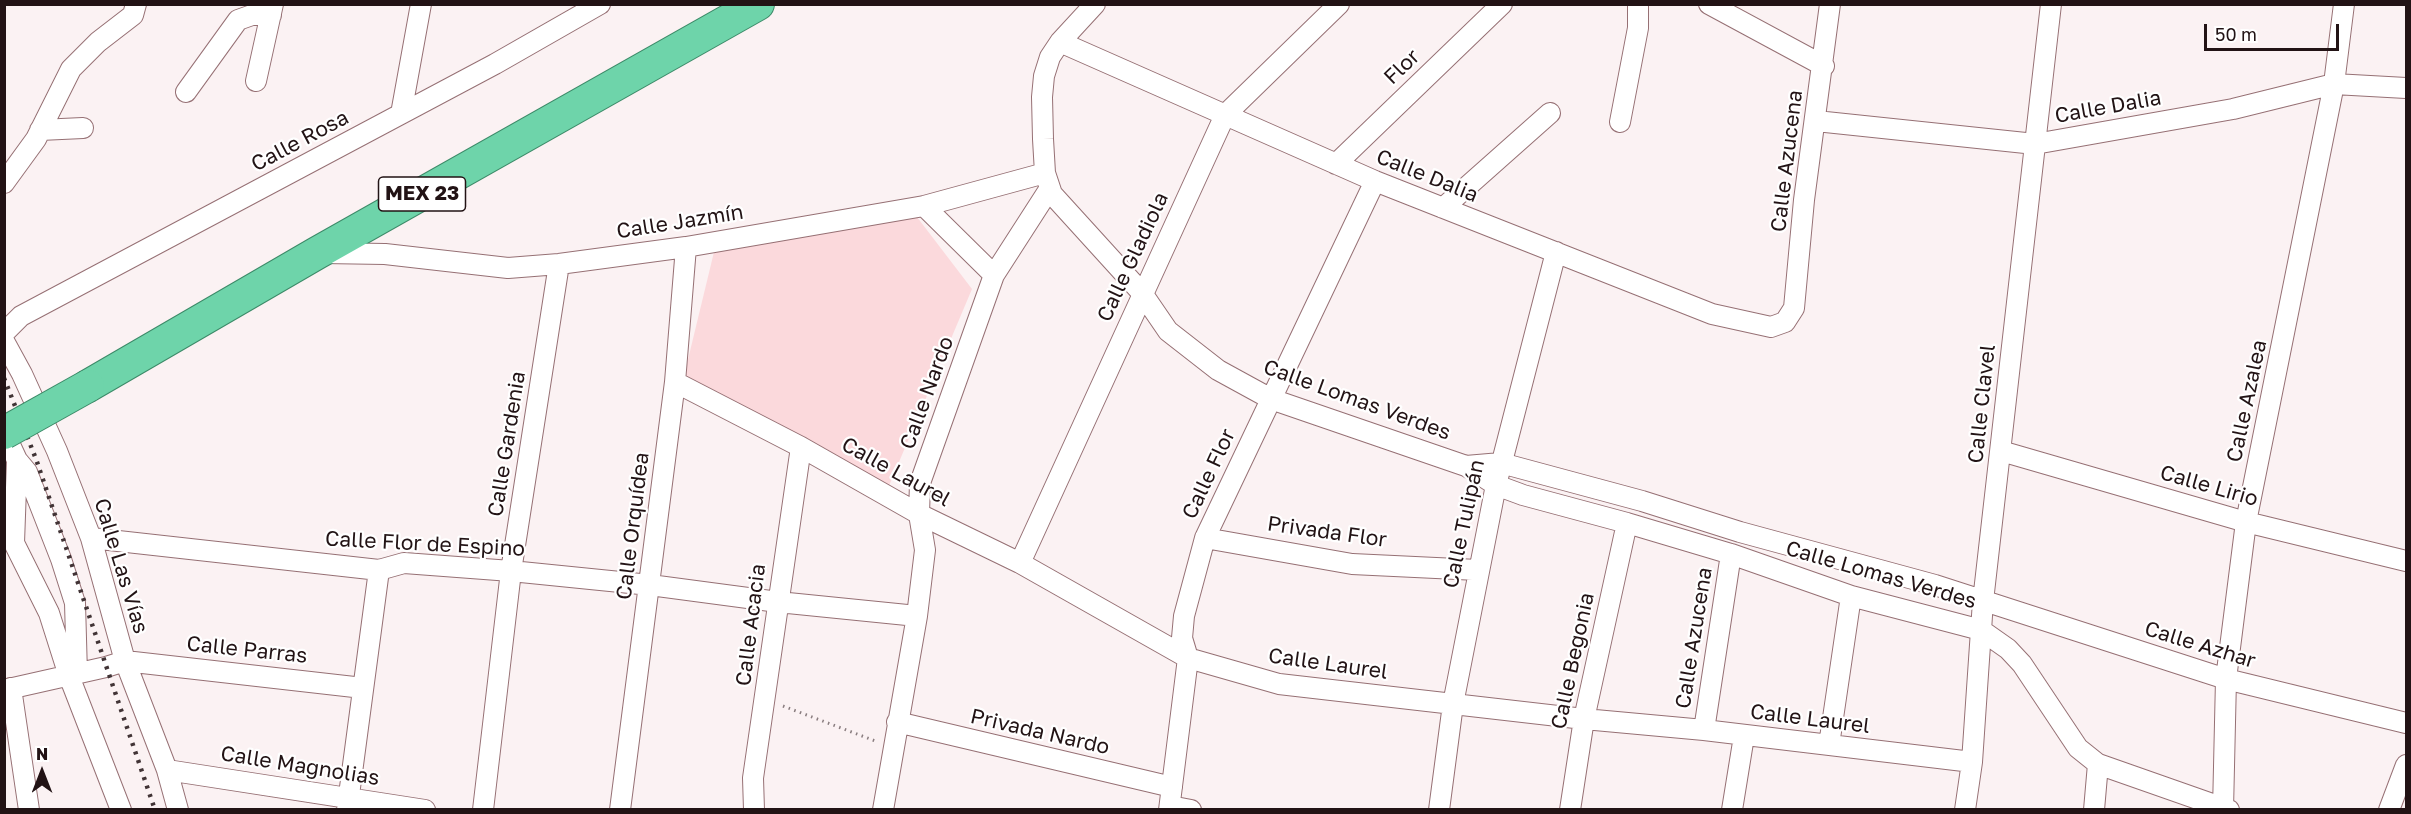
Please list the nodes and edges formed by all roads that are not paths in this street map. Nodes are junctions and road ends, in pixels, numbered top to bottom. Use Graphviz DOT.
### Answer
graph roads {
  1 [pos="136,4"];
  2 [pos="421,4"];
  3 [pos="600,4"];
  4 [pos="758,4"];
  5 [pos="1095,4"];
  6 [pos="1339,4"];
  7 [pos="1502,4"];
  8 [pos="1638,4"];
  9 [pos="1709,4"];
  10 [pos="1830,4"];
  11 [pos="2050,4"];
  12 [pos="2344,4"];
  13 [pos="272,10"];
  14 [pos="1060,42"];
  15 [pos="1824,66"];
  16 [pos="256,81"];
  17 [pos="2334,84"];
  18 [pos="2406,88"];
  19 [pos="186,92"];
  20 [pos="1550,113"];
  21 [pos="401,114"];
  22 [pos="1225,115"];
  23 [pos="1816,121"];
  24 [pos="1620,122"];
  25 [pos="83,128"];
  26 [pos="40,130"];
  27 [pos="2035,144"];
  28 [pos="1336,164"];
  29 [pos="1048,180"];
  30 [pos="1375,181"];
  31 [pos="4,183"];
  32 [pos="924,206"];
  33 [pos="1443,208"];
  34 [pos="686,247"];
  35 [pos="1556,252"];
  36 [pos="317,253"];
  37 [pos="559,264"];
  38 [pos="994,275"];
  39 [pos="1142,293"];
  40 [pos="1785,322"];
  41 [pos="4,333"];
  42 [pos="4,341"];
  43 [pos="675,382"];
  44 [pos="1271,399"];
  45 [pos="9,441"];
  46 [pos="801,447"];
  47 [pos="2001,450"];
  48 [pos="1501,463"];
  49 [pos="1466,465"];
  50 [pos="1496,485"];
  51 [pos="919,514"];
  52 [pos="2246,522"];
  53 [pos="1627,523"];
  54 [pos="91,538"];
  55 [pos="1205,538"];
  56 [pos="9,544"];
  57 [pos="1731,554"];
  58 [pos="2406,561"];
  59 [pos="1020,563"];
  60 [pos="379,570"];
  61 [pos="1478,570"];
  62 [pos="511,571"];
  63 [pos="650,585"];
  64 [pos="1851,596"];
  65 [pos="1983,601"];
  66 [pos="778,602"];
  67 [pos="917,616"];
  68 [pos="1982,630"];
  69 [pos="1188,658"];
  70 [pos="125,661"];
  71 [pos="73,675"];
  72 [pos="2226,680"];
  73 [pos="363,688"];
  74 [pos="8,689"];
  75 [pos="1453,704"];
  76 [pos="1584,719"];
  77 [pos="897,722"];
  78 [pos="2406,723"];
  79 [pos="1704,730"];
  80 [pos="1744,736"];
  81 [pos="1829,745"];
  82 [pos="1972,762"];
  83 [pos="2098,764"];
  84 [pos="2406,765"];
  85 [pos="167,770"];
  86 [pos="1170,801"];
  87 [pos="348,804"];
  88 [pos="2225,808"];
  89 [pos="29,810"];
  90 [pos="121,810"];
  91 [pos="178,810"];
  92 [pos="425,810"];
  93 [pos="483,810"];
  94 [pos="620,810"];
  95 [pos="754,810"];
  96 [pos="883,810"];
  97 [pos="1191,810"];
  98 [pos="1439,810"];
  99 [pos="1570,810"];
  100 [pos="1732,810"];
  101 [pos="1965,810"];
  102 [pos="2094,810"];
  103 [pos="2389,810"];
  1 -- 26 [label="street"];
  2 -- 21 [label="street"];
  3 -- 21 [label="street, Calle Rosa"];
  4 -- 36 [label="highway, MEX 23"];
  5 -- 14 [label="street"];
  6 -- 22 [label="street, Calle Gladiola"];
  7 -- 28 [label="street, Flor"];
  8 -- 24 [label="street"];
  9 -- 15 [label="street"];
  10 -- 15 [label="street, Calle Azucena"];
  11 -- 27 [label="street, Calle Clavel"];
  12 -- 17 [label="street, Calle Azalea"];
  13 -- 16 [label="street"];
  13 -- 19 [label="street"];
  14 -- 22 [label="street, Calle Dalia"];
  14 -- 29 [label="street"];
  15 -- 23 [label="street, Calle Azucena"];
  17 -- 18 [label="street, Calle Dalia"];
  17 -- 27 [label="street, Calle Dalia"];
  17 -- 52 [label="street, Calle Azalea"];
  20 -- 33 [label="street"];
  21 -- 41 [label="street, Calle Rosa"];
  22 -- 28 [label="street, Calle Dalia"];
  22 -- 39 [label="street, Calle Gladiola"];
  23 -- 27 [label="street, Calle Dalia"];
  23 -- 40 [label="street, Calle Azucena"];
  25 -- 26 [label="street"];
  26 -- 31 [label="street"];
  27 -- 47 [label="street, Calle Clavel"];
  28 -- 30 [label="street, Calle Dalia"];
  29 -- 32 [label="street, Calle Jazmín"];
  29 -- 38 [label="street, Calle Nardo"];
  29 -- 39 [label="street, Calle Lomas Verdes"];
  30 -- 33 [label="street, Calle Dalia"];
  30 -- 44 [label="street, Calle Flor"];
  32 -- 34 [label="street, Calle Jazmín"];
  32 -- 38 [label="street"];
  33 -- 35 [label="street, Calle Dalia"];
  34 -- 37 [label="street, Calle Jazmín"];
  34 -- 43 [label="street, Calle Orquídea"];
  35 -- 40 [label="street, Calle Dalia"];
  35 -- 48 [label="street, Calle Tulipán"];
  36 -- 37 [label="street, Calle Jazmín"];
  36 -- 45 [label="highway, MEX 23, bridge"];
  37 -- 62 [label="street, Calle Gardenia"];
  38 -- 51 [label="street, Calle Nardo"];
  39 -- 44 [label="street, Calle Lomas Verdes"];
  39 -- 59 [label="street, Calle Gladiola"];
  42 -- 54 [label="street, Calle Las Vías"];
  43 -- 46 [label="street, Calle Laurel"];
  43 -- 63 [label="street, Calle Orquídea"];
  44 -- 49 [label="street, Calle Lomas Verdes"];
  44 -- 55 [label="street, Calle Flor"];
  45 -- 56 [label="street"];
  45 -- 71 [label="street"];
  46 -- 51 [label="street, Calle Laurel"];
  46 -- 66 [label="street, Calle Acacia"];
  47 -- 52 [label="street, Calle Lirio"];
  47 -- 65 [label="street, Calle Clavel"];
  48 -- 49 [label="street, Calle Lomas Verdes"];
  48 -- 50 [label="street, Calle Tulipán"];
  48 -- 65 [label="street, Calle Lomas Verdes"];
  49 -- 50 [label="street, Calle Lomas Verdes"];
  50 -- 53 [label="street, Calle Lomas Verdes"];
  50 -- 61 [label="street, Calle Tulipán"];
  51 -- 59 [label="street, Calle Laurel"];
  51 -- 67 [label="street, Calle Nardo"];
  52 -- 58 [label="street, Calle Lirio"];
  52 -- 72 [label="street, Calle Azalea"];
  53 -- 57 [label="street, Calle Lomas Verdes"];
  53 -- 76 [label="street, Calle Begonia"];
  54 -- 60 [label="street, Calle Flor de Espino"];
  54 -- 70 [label="street, Calle Las Vías"];
  55 -- 61 [label="street, Privada Flor"];
  55 -- 69 [label="street, Calle Flor"];
  56 -- 71 [label="street"];
  57 -- 64 [label="street, Calle Lomas Verdes"];
  57 -- 79 [label="street, Calle Azucena"];
  59 -- 69 [label="street, Calle Laurel"];
  60 -- 62 [label="street, Calle Flor de Espino"];
  60 -- 73 [label="street"];
  61 -- 75 [label="street, Calle Tulipán"];
  62 -- 63 [label="street, Calle Flor de Espino"];
  62 -- 93 [label="street, Calle Gardenia"];
  63 -- 66 [label="street, Calle Flor de Espino"];
  63 -- 94 [label="street, Calle Orquídea"];
  64 -- 68 [label="street, Calle Lomas Verdes"];
  64 -- 81 [label="street"];
  65 -- 68 [label="street, Calle Clavel"];
  65 -- 72 [label="street, Calle Azhar"];
  66 -- 67 [label="street, Calle Flor de Espino"];
  66 -- 95 [label="street, Calle Acacia"];
  67 -- 77 [label="street, Calle Nardo"];
  68 -- 82 [label="street, Calle Clavel"];
  68 -- 83 [label="street, Calle Lomas Verdes"];
  69 -- 75 [label="street, Calle Laurel"];
  69 -- 86 [label="street, Calle Flor"];
  70 -- 71 [label="street"];
  70 -- 73 [label="street, Calle Parras"];
  70 -- 85 [label="street, Calle Las Vías"];
  71 -- 74 [label="street"];
  71 -- 90 [label="street"];
  72 -- 78 [label="street, Calle Azhar"];
  72 -- 88 [label="street, Calle Azalea"];
  73 -- 87 [label="street"];
  74 -- 89 [label="street"];
  75 -- 76 [label="street, Calle Laurel"];
  75 -- 98 [label="street, Calle Tulipán"];
  76 -- 79 [label="street, Calle Laurel"];
  76 -- 99 [label="street, Calle Begonia"];
  77 -- 86 [label="street, Privada Nardo"];
  77 -- 96 [label="street, Calle Nardo"];
  79 -- 80 [label="street, Calle Laurel"];
  80 -- 81 [label="street, Calle Laurel"];
  80 -- 100 [label="street"];
  81 -- 82 [label="street, Calle Laurel"];
  82 -- 101 [label="street, Calle Clavel"];
  83 -- 88 [label="street, Calle Lomas Verdes"];
  83 -- 102 [label="street"];
  84 -- 103 [label="street"];
  85 -- 87 [label="street, Calle Magnolias"];
  85 -- 91 [label="street, Calle Las Vías"];
  86 -- 97 [label="street, Privada Nardo"];
  87 -- 92 [label="street, Calle Magnolias"];
}
